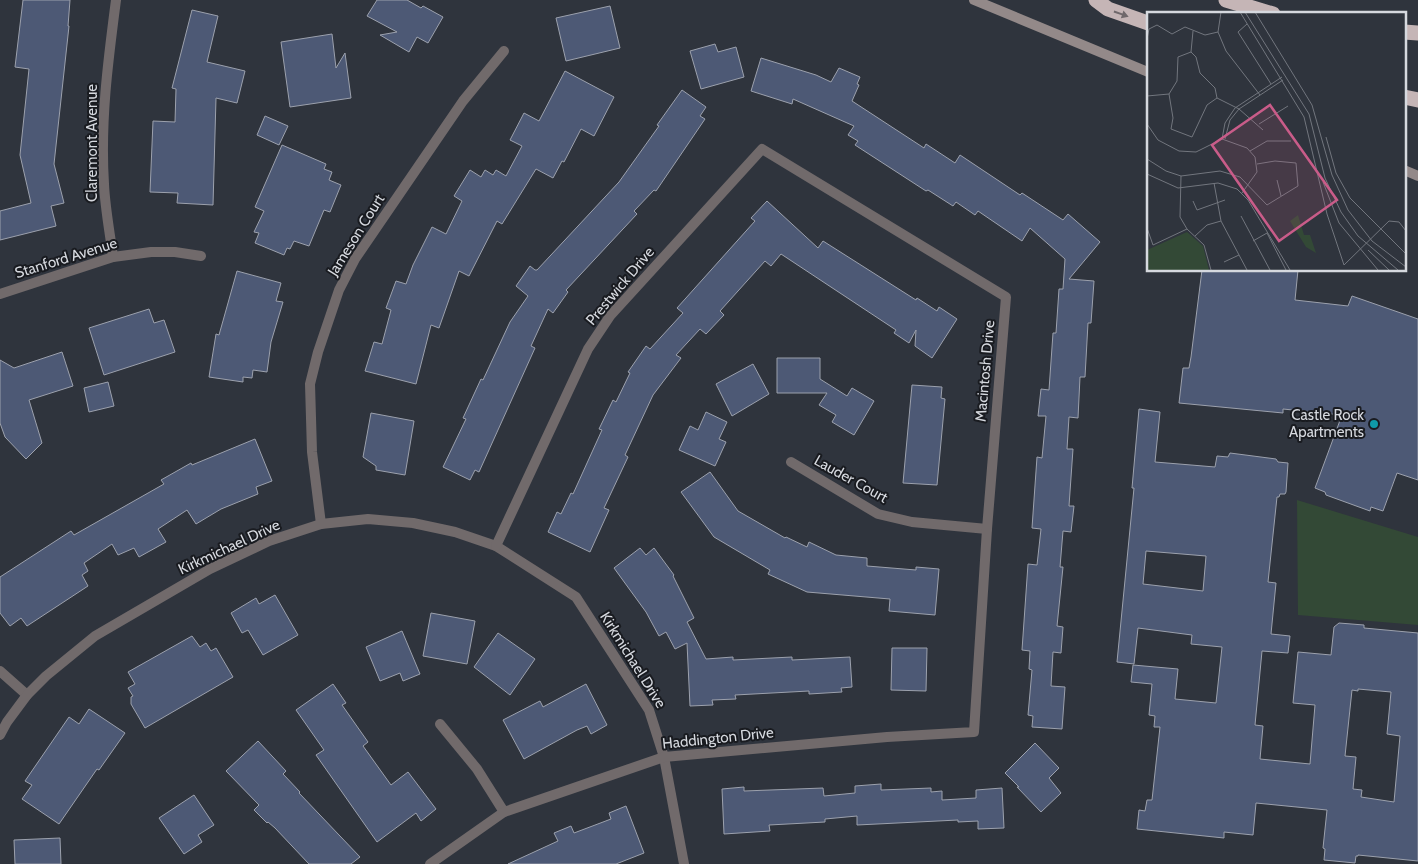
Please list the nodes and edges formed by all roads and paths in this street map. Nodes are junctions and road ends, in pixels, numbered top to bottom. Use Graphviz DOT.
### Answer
graph roads {
  1 [pos="116,0"];
  2 [pos="974,0"];
  3 [pos="1096,0"];
  4 [pos="1226,0"];
  5 [pos="1266,12"];
  6 [pos="1147,23"];
  7 [pos="504,51"];
  8 [pos="1147,72"];
  9 [pos="762,149"];
  10 [pos="1406,171"];
  11 [pos="1418,176"];
  12 [pos="201,256"];
  13 [pos="113,257"];
  14 [pos="0,294"];
  15 [pos="791,462"];
  16 [pos="321,524"];
  17 [pos="987,529"];
  18 [pos="496,546"];
  19 [pos="0,671"];
  20 [pos="27,695"];
  21 [pos="4,719"];
  22 [pos="440,724"];
  23 [pos="974,732"];
  24 [pos="0,736"];
  25 [pos="664,756"];
  26 [pos="504,812"];
  27 [pos="430,864"];
  28 [pos="684,864"];
  1 -- 13 [label="street, Claremont Avenue"];
  2 -- 8 [label="street"];
  3 -- 6 [label="highway, one-way"];
  4 -- 5 [label="highway"];
  7 -- 16 [label="street, Jameson Court"];
  9 -- 17 [label="street, Macintosh Drive"];
  9 -- 18 [label="street, Prestwick Drive"];
  10 -- 11 [label="street"];
  12 -- 13 [label="street, Stanford Avenue"];
  13 -- 14 [label="street, Stanford Avenue"];
  15 -- 17 [label="street, Lauder Court"];
  16 -- 18 [label="street, Kirkmichael Drive"];
  16 -- 20 [label="street, Kirkmichael Drive"];
  17 -- 23 [label="street, Macintosh Drive"];
  18 -- 25 [label="street, Kirkmichael Drive"];
  19 -- 20 [label="street"];
  20 -- 21 [label="street, Kirkmichael Drive"];
  21 -- 24 [label="street, Kirkmichael Drive"];
  22 -- 26 [label="street"];
  23 -- 25 [label="street, Haddington Drive"];
  25 -- 26 [label="street, Haddington Drive"];
  25 -- 28 [label="street, Kirkmichael Drive"];
  26 -- 27 [label="street, Haddington Drive"];
}
